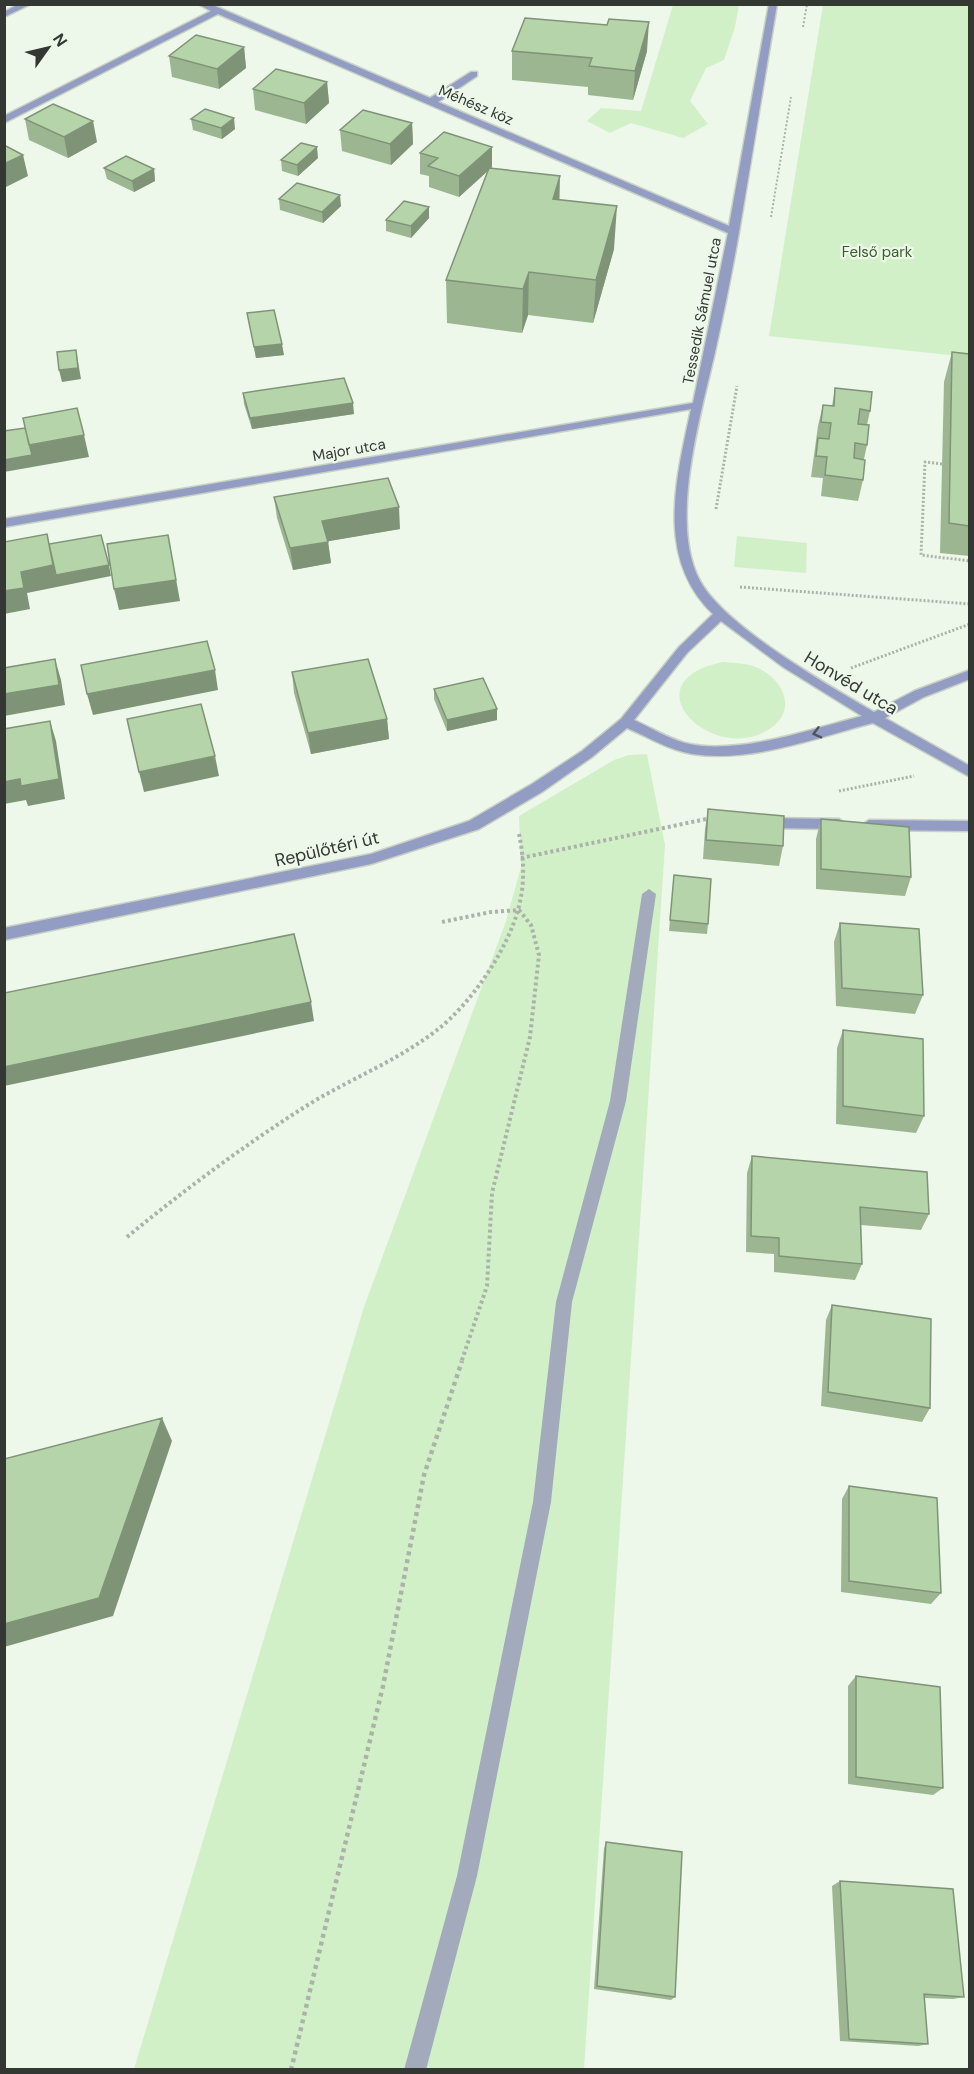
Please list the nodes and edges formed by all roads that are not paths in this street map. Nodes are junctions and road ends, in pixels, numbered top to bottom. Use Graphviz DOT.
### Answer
graph roads {
  1 [pos="27,4"];
  2 [pos="773,4"];
  3 [pos="204,5"];
  4 [pos="217,11"];
  5 [pos="4,15"];
  6 [pos="474,74"];
  7 [pos="430,102"];
  8 [pos="4,120"];
  9 [pos="734,232"];
  10 [pos="698,405"];
  11 [pos="4,524"];
  12 [pos="721,614"];
  13 [pos="969,674"];
  14 [pos="873,718"];
  15 [pos="626,722"];
  16 [pos="969,772"];
  17 [pos="755,823"];
  18 [pos="969,826"];
  19 [pos="4,934"];
  1 -- 5 [label="street"];
  2 -- 9 [label="street, Tessedik Sámuel utca"];
  3 -- 4 [label="street, Méhész köz"];
  4 -- 7 [label="street, Méhész köz"];
  4 -- 8 [label="street"];
  6 -- 7 [label="street"];
  7 -- 9 [label="street, Méhész köz"];
  9 -- 10 [label="street, Tessedik Sámuel utca"];
  10 -- 11 [label="street, Major utca"];
  10 -- 12 [label="street, Tessedik Sámuel utca"];
  12 -- 14 [label="street, Honvéd utca"];
  12 -- 15 [label="street, Repülőtéri út"];
  13 -- 14 [label="street"];
  14 -- 15 [label="street, one-way"];
  14 -- 16 [label="street, Honvéd utca"];
  15 -- 19 [label="street, Repülőtéri út"];
  17 -- 18 [label="street"];
}
